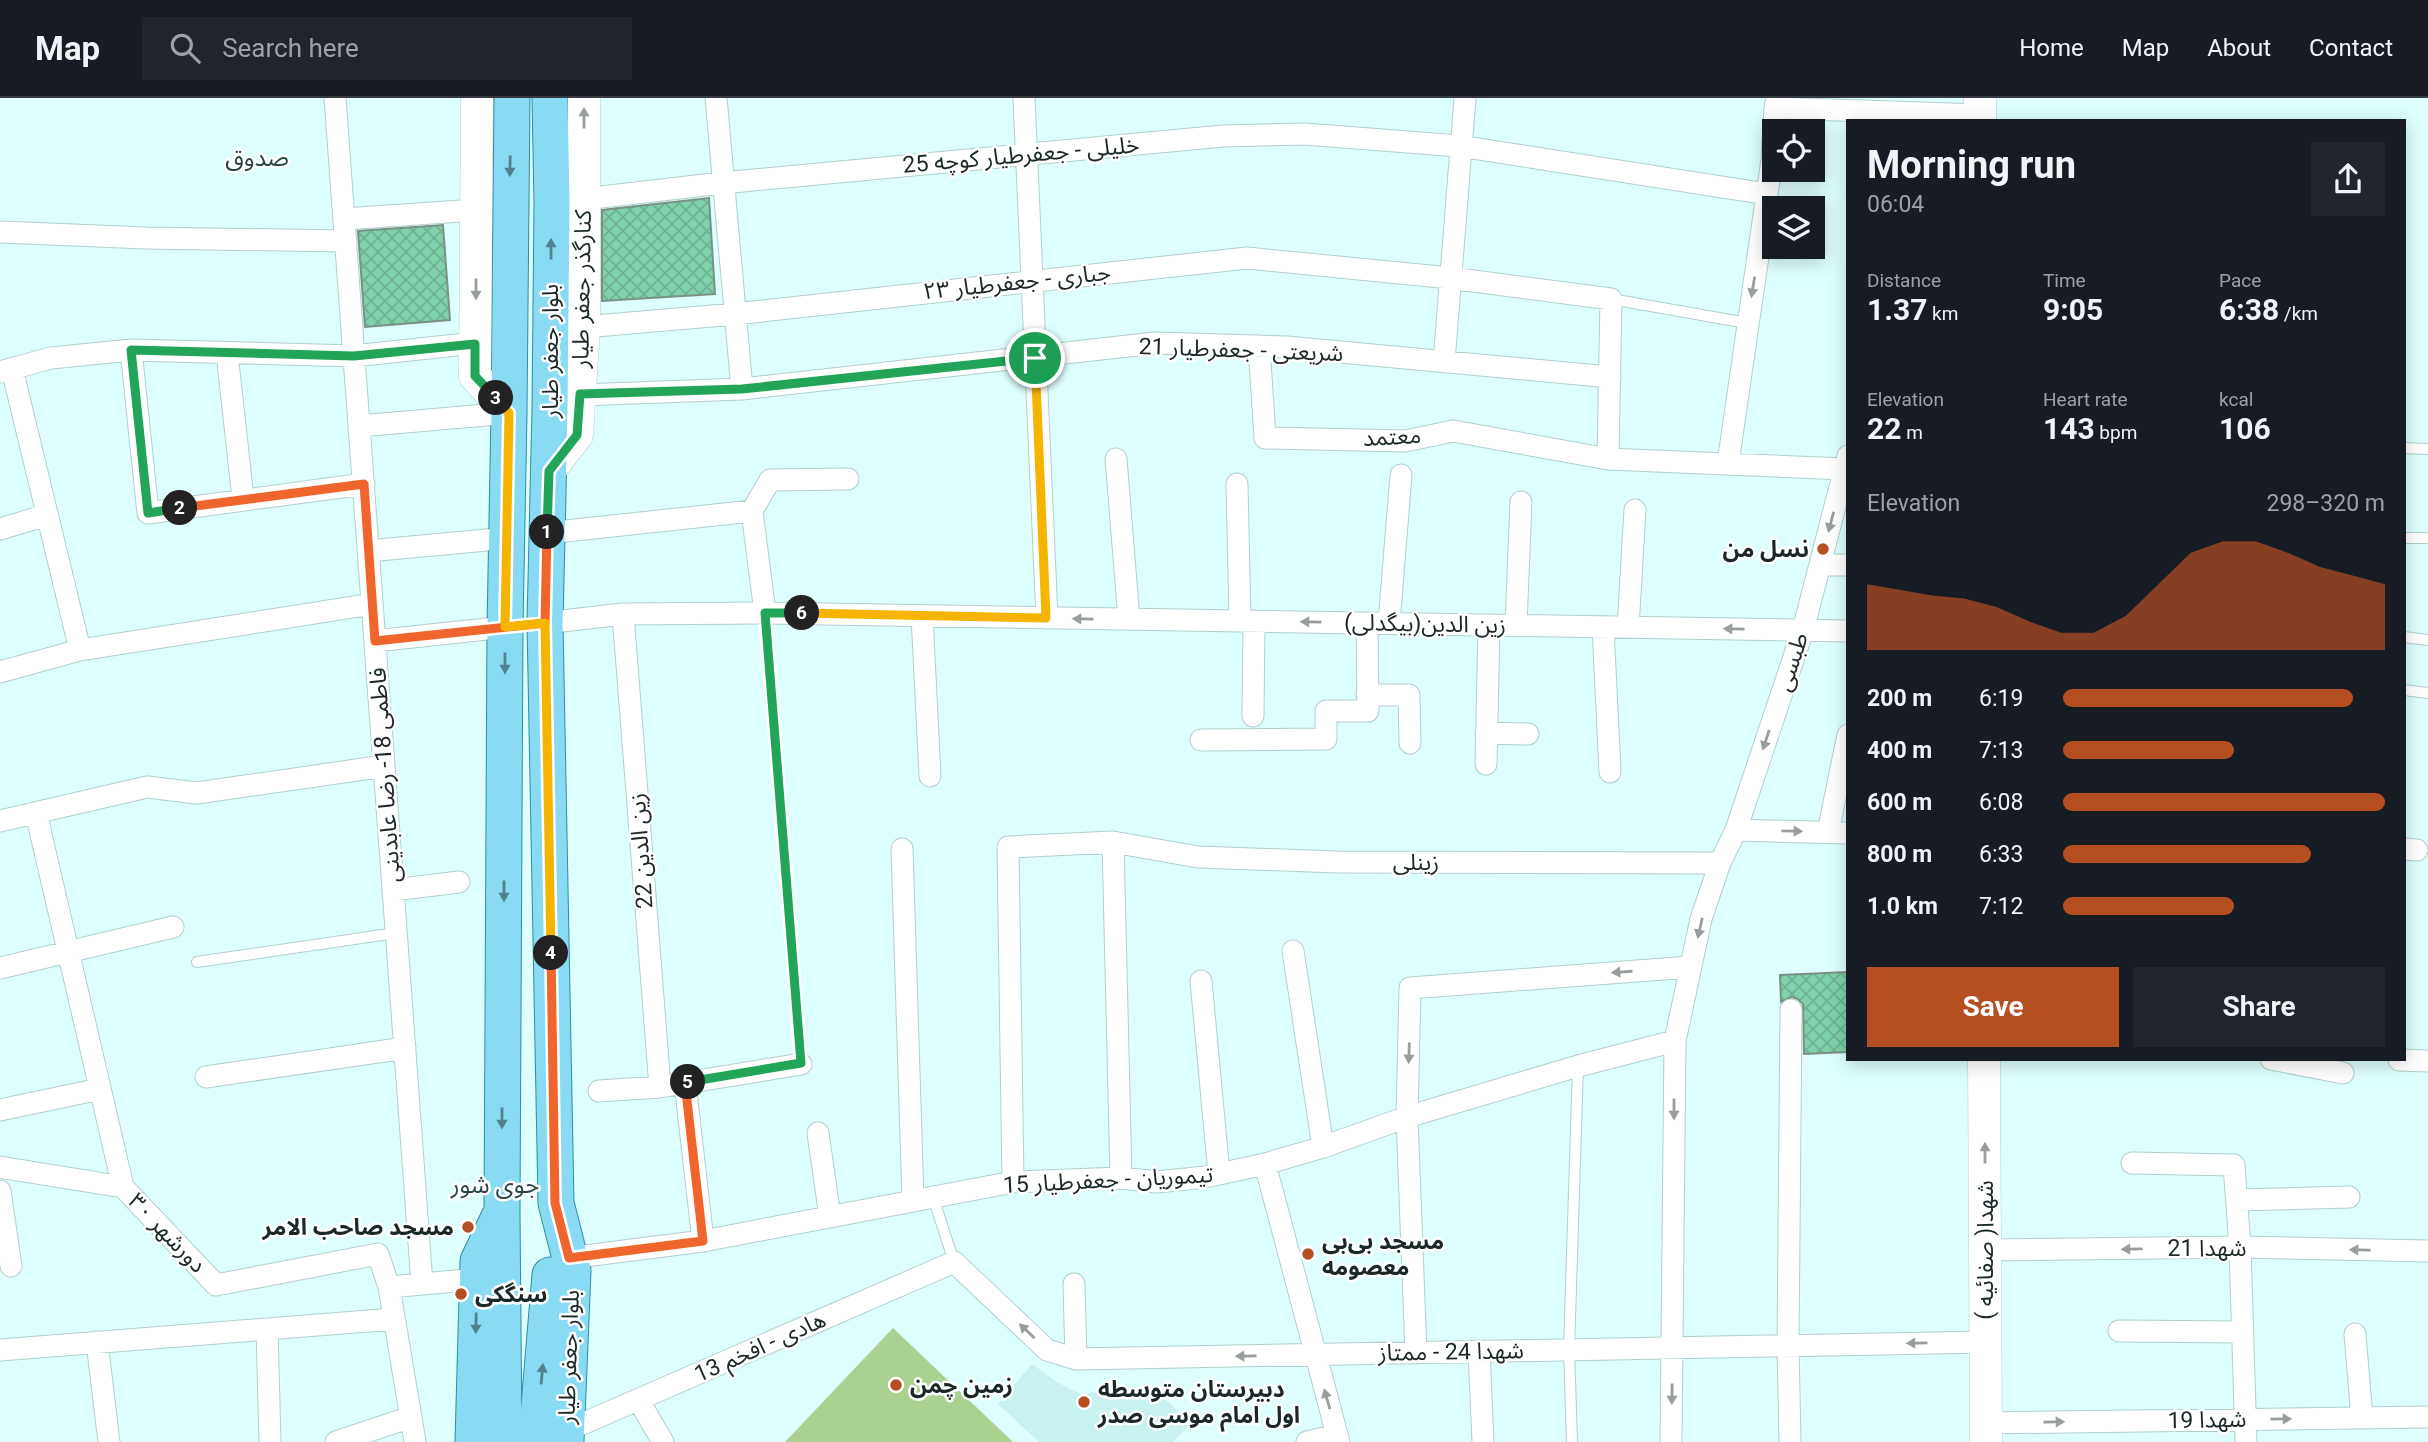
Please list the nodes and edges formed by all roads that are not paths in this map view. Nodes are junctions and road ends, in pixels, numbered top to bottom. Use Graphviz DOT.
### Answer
graph roads {
  1 [pos="335,98"];
  2 [pos="477,98"];
  3 [pos="512,98"];
  4 [pos="550,98"];
  5 [pos="584,98"];
  6 [pos="716,98"];
  7 [pos="1024,98"];
  8 [pos="1465,98"];
  9 [pos="1776,103"];
  10 [pos="1980,111"];
  11 [pos="1922,118"];
  12 [pos="1460,146"];
  13 [pos="1027,155"];
  14 [pos="722,183"];
  15 [pos="1767,194"];
  16 [pos="584,199"];
  17 [pos="476,210"];
  18 [pos="344,219"];
  19 [pos="0,232"];
  20 [pos="346,241"];
  21 [pos="1450,278"];
  22 [pos="1032,280"];
  23 [pos="1611,299"];
  24 [pos="735,314"];
  25 [pos="1747,323"];
  26 [pos="584,327"];
  27 [pos="475,344"];
  28 [pos="1259,346"];
  29 [pos="131,350"];
  30 [pos="227,353"];
  31 [pos="354,356"];
  32 [pos="1035,358"];
  33 [pos="1444,362"];
  34 [pos="6,371"];
  35 [pos="1610,377"];
  36 [pos="742,389"];
  37 [pos="580,394"];
  38 [pos="509,413"];
  39 [pos="359,426"];
  40 [pos="2406,448"];
  41 [pos="2428,449"];
  42 [pos="1116,459"];
  43 [pos="1608,459"];
  44 [pos="1728,463"];
  45 [pos="1846,463"];
  46 [pos="1846,467"];
  47 [pos="549,471"];
  48 [pos="1401,475"];
  49 [pos="848,479"];
  50 [pos="364,484"];
  51 [pos="1237,484"];
  52 [pos="243,499"];
  53 [pos="1521,502"];
  54 [pos="752,510"];
  55 [pos="1635,510"];
  56 [pos="47,515"];
  57 [pos="0,529"];
  58 [pos="547,533"];
  59 [pos="508,538"];
  60 [pos="2406,538"];
  61 [pos="2428,538"];
  62 [pos="368,551"];
  63 [pos="1819,565"];
  64 [pos="1846,565"];
  65 [pos="372,604"];
  66 [pos="765,613"];
  67 [pos="623,614"];
  68 [pos="922,616"];
  69 [pos="1046,618"];
  70 [pos="1129,619"];
  71 [pos="1247,621"];
  72 [pos="545,623"];
  73 [pos="1367,623"];
  74 [pos="1390,623"];
  75 [pos="1489,625"];
  76 [pos="1516,625"];
  77 [pos="1603,626"];
  78 [pos="505,627"];
  79 [pos="1628,627"];
  80 [pos="1803,629"];
  81 [pos="1846,631"];
  82 [pos="2406,637"];
  83 [pos="2428,639"];
  84 [pos="375,641"];
  85 [pos="80,650"];
  86 [pos="0,672"];
  87 [pos="2406,690"];
  88 [pos="2428,693"];
  89 [pos="1367,695"];
  90 [pos="1253,716"];
  91 [pos="1486,733"];
  92 [pos="1528,734"];
  93 [pos="1200,740"];
  94 [pos="1410,743"];
  95 [pos="1846,754"];
  96 [pos="1486,764"];
  97 [pos="384,766"];
  98 [pos="1610,772"];
  99 [pos="930,776"];
  100 [pos="36,813"];
  101 [pos="0,821"];
  102 [pos="1736,830"];
  103 [pos="1838,832"];
  104 [pos="1113,842"];
  105 [pos="902,849"];
  106 [pos="1720,863"];
  107 [pos="459,882"];
  108 [pos="393,890"];
  109 [pos="173,927"];
  110 [pos="396,933"];
  111 [pos="1293,951"];
  112 [pos="68,952"];
  113 [pos="197,962"];
  114 [pos="1690,967"];
  115 [pos="0,968"];
  116 [pos="1201,981"];
  117 [pos="1791,1010"];
  118 [pos="1675,1041"];
  119 [pos="405,1048"];
  120 [pos="2406,1060"];
  121 [pos="1984,1061"];
  122 [pos="2281,1061"];
  123 [pos="2428,1061"];
  124 [pos="801,1063"];
  125 [pos="1578,1066"];
  126 [pos="2343,1073"];
  127 [pos="206,1077"];
  128 [pos="685,1083"];
  129 [pos="660,1087"];
  130 [pos="100,1089"];
  131 [pos="599,1091"];
  132 [pos="0,1110"];
  133 [pos="1407,1117"];
  134 [pos="818,1133"];
  135 [pos="1323,1147"];
  136 [pos="2132,1163"];
  137 [pos="1265,1164"];
  138 [pos="0,1167"];
  139 [pos="1219,1174"];
  140 [pos="1121,1178"];
  141 [pos="1013,1182"];
  142 [pos="123,1187"];
  143 [pos="0,1191"];
  144 [pos="2349,1197"];
  145 [pos="923,1199"];
  146 [pos="2237,1200"];
  147 [pos="555,1203"];
  148 [pos="502,1211"];
  149 [pos="830,1217"];
  150 [pos="703,1241"];
  151 [pos="2240,1247"];
  152 [pos="1985,1250"];
  153 [pos="2428,1251"];
  154 [pos="569,1258"];
  155 [pos="954,1262"];
  156 [pos="10,1266"];
  157 [pos="477,1279"];
  158 [pos="422,1284"];
  159 [pos="1074,1284"];
  160 [pos="389,1287"];
  161 [pos="394,1319"];
  162 [pos="267,1329"];
  163 [pos="2119,1331"];
  164 [pos="2243,1332"];
  165 [pos="2355,1334"];
  166 [pos="97,1342"];
  167 [pos="1986,1342"];
  168 [pos="1788,1345"];
  169 [pos="1672,1346"];
  170 [pos="1569,1349"];
  171 [pos="0,1350"];
  172 [pos="1479,1351"];
  173 [pos="1416,1353"];
  174 [pos="1314,1355"];
  175 [pos="1076,1359"];
  176 [pos="639,1401"];
  177 [pos="411,1417"];
  178 [pos="2428,1417"];
  179 [pos="2362,1418"];
  180 [pos="2246,1420"];
  181 [pos="1986,1432"];
  182 [pos="567,1437"];
  183 [pos="1338,1439"];
  184 [pos="109,1442"];
  185 [pos="271,1442"];
  186 [pos="336,1442"];
  187 [pos="415,1442"];
  188 [pos="474,1442"];
  189 [pos="504,1442"];
  190 [pos="663,1442"];
  191 [pos="1307,1442"];
  192 [pos="1483,1442"];
  193 [pos="1572,1442"];
  194 [pos="1671,1442"];
  195 [pos="1790,1442"];
  196 [pos="2246,1442"];
  1 -- 18 [label="street, فاطمی 18- رضا عابدینی"];
  2 -- 17 [label="main road"];
  3 -- 38 [label="main road, بلوار جعفر طیار, one-way"];
  47 -- 4 [label="main road, بلوار جعفر طیار, one-way"];
  16 -- 5 [label="main road, کنارگذر جعفر طیار, one-way"];
  6 -- 14 [label="street"];
  7 -- 13 [label="street"];
  8 -- 12 [label="street"];
  9 -- 11 [label="street"];
  9 -- 15 [label="street"];
  10 -- 11 [label="street"];
  12 -- 13 [label="street, خلیلی - جعفرطیار کوچه 25"];
  12 -- 15 [label="street, خلیلی - جعفرطیار کوچه 25"];
  12 -- 21 [label="street"];
  13 -- 14 [label="street, خلیلی - جعفرطیار کوچه 25"];
  13 -- 22 [label="street"];
  14 -- 16 [label="street, خلیلی - جعفرطیار کوچه 25"];
  14 -- 24 [label="street"];
  15 -- 25 [label="street, one-way"];
  16 -- 26 [label="main road, کنارگذر جعفر طیار"];
  17 -- 18 [label="street"];
  17 -- 27 [label="main road, one-way"];
  18 -- 20 [label="street, فاطمی 18- رضا عابدینی"];
  19 -- 20 [label="street"];
  20 -- 31 [label="street, فاطمی 18- رضا عابدینی"];
  21 -- 22 [label="street, جباری - جعفرطیار ۲۳"];
  21 -- 23 [label="street, جباری - جعفرطیار ۲۳"];
  21 -- 33 [label="street"];
  22 -- 24 [label="street, جباری - جعفرطیار ۲۳"];
  22 -- 32 [label="street"];
  23 -- 25 [label="lane"];
  23 -- 35 [label="street"];
  24 -- 26 [label="street, جباری - جعفرطیار ۲۳"];
  24 -- 36 [label="street"];
  25 -- 44 [label="street"];
  26 -- 37 [label="main road, کنارگذر جعفر طیار"];
  27 -- 31 [label="street"];
  27 -- 38 [label="main road"];
  28 -- 32 [label="street, شریعتی - جعفرطیار 21"];
  28 -- 33 [label="street, شریعتی - جعفرطیار 21"];
  28 -- 43 [label="street, معتمد"];
  29 -- 30 [label="street"];
  29 -- 34 [label="street"];
  29 -- 52 [label="street"];
  30 -- 31 [label="street"];
  30 -- 52 [label="street"];
  31 -- 39 [label="street, فاطمی 18- رضا عابدینی"];
  32 -- 36 [label="street, شریعتی - جعفرطیار 21"];
  32 -- 69 [label="street"];
  33 -- 35 [label="street, شریعتی - جعفرطیار 21"];
  34 -- 56 [label="street"];
  35 -- 43 [label="street"];
  36 -- 37 [label="street, شریعتی - جعفرطیار 21"];
  37 -- 47 [label="main road, کنارگذر جعفر طیار"];
  38 -- 39 [label="street"];
  38 -- 59 [label="main road, بلوار جعفر طیار"];
  39 -- 50 [label="street, فاطمی 18- رضا عابدینی"];
  40 -- 41 [label="lane"];
  42 -- 70 [label="street"];
  43 -- 44 [label="street, معتمد"];
  44 -- 45 [label="street, معتمد"];
  46 -- 63 [label="street, طبسی, one-way"];
  47 -- 58 [label="main road, بلوار جعفر طیار"];
  48 -- 74 [label="street"];
  49 -- 54 [label="street"];
  50 -- 52 [label="street"];
  50 -- 62 [label="street, فاطمی 18- رضا عابدینی"];
  51 -- 71 [label="street"];
  53 -- 76 [label="street"];
  54 -- 58 [label="street"];
  54 -- 66 [label="street"];
  55 -- 79 [label="street"];
  56 -- 57 [label="street"];
  56 -- 85 [label="street"];
  58 -- 72 [label="main road, بلوار جعفر طیار"];
  59 -- 62 [label="street"];
  59 -- 78 [label="main road, بلوار جعفر طیار"];
  60 -- 61 [label="lane"];
  62 -- 65 [label="street, فاطمی 18- رضا عابدینی"];
  63 -- 64 [label="street"];
  63 -- 80 [label="street, طبسی"];
  65 -- 84 [label="street, فاطمی 18- رضا عابدینی"];
  65 -- 85 [label="street"];
  66 -- 67 [label="street, زین الدین(بیگدلی)"];
  66 -- 68 [label="street, زین الدین(بیگدلی)"];
  66 -- 124 [label="lane"];
  67 -- 72 [label="street, زین الدین(بیگدلی)"];
  67 -- 129 [label="street, زین الدین 22"];
  68 -- 69 [label="street, زین الدین(بیگدلی)"];
  68 -- 99 [label="street"];
  70 -- 69 [label="street, زین الدین(بیگدلی), one-way"];
  70 -- 71 [label="street, زین الدین(بیگدلی)"];
  73 -- 71 [label="street, زین الدین(بیگدلی), one-way"];
  71 -- 90 [label="street"];
  72 -- 78 [label="main road"];
  72 -- 147 [label="main road, بلوار جعفر طیار"];
  73 -- 74 [label="street, زین الدین(بیگدلی)"];
  73 -- 89 [label="street"];
  74 -- 75 [label="street, زین الدین(بیگدلی)"];
  75 -- 76 [label="street, زین الدین(بیگدلی)"];
  75 -- 91 [label="street"];
  76 -- 77 [label="street, زین الدین(بیگدلی)"];
  77 -- 79 [label="street, زین الدین(بیگدلی)"];
  77 -- 98 [label="street"];
  78 -- 84 [label="street"];
  78 -- 148 [label="main road, بلوار جعفر طیار, one-way"];
  80 -- 79 [label="street, زین الدین(بیگدلی), one-way"];
  80 -- 81 [label="street, زین الدین(بیگدلی)"];
  80 -- 102 [label="street, طبسی, one-way"];
  82 -- 83 [label="lane"];
  84 -- 97 [label="street, فاطمی 18- رضا عابدینی"];
  85 -- 86 [label="street"];
  87 -- 88 [label="lane"];
  89 -- 93 [label="street"];
  89 -- 94 [label="street"];
  91 -- 92 [label="street"];
  91 -- 96 [label="street"];
  95 -- 103 [label="street"];
  97 -- 100 [label="street"];
  97 -- 108 [label="street, فاطمی 18- رضا عابدینی"];
  100 -- 101 [label="street"];
  100 -- 112 [label="street"];
  102 -- 103 [label="street, one-way"];
  102 -- 106 [label="street, طبسی"];
  104 -- 106 [label="street, زینلی"];
  104 -- 140 [label="street"];
  104 -- 141 [label="street, زینلی"];
  105 -- 145 [label="street"];
  106 -- 114 [label="street, طبسی, one-way"];
  107 -- 108 [label="street"];
  108 -- 110 [label="street, فاطمی 18- رضا عابدینی"];
  109 -- 112 [label="street"];
  110 -- 113 [label="lane"];
  110 -- 119 [label="street, فاطمی 18- رضا عابدینی"];
  111 -- 135 [label="street"];
  112 -- 115 [label="street"];
  112 -- 130 [label="street"];
  114 -- 118 [label="street, طبسی"];
  114 -- 133 [label="street, one-way"];
  116 -- 139 [label="street"];
  117 -- 168 [label="street"];
  118 -- 125 [label="street, تیموریان - جعفرطیار 15"];
  118 -- 169 [label="street, طبسی, one-way"];
  119 -- 127 [label="street"];
  119 -- 158 [label="street, فاطمی 18- رضا عابدینی"];
  120 -- 123 [label="street"];
  152 -- 121 [label="main road, شهدا( صفائیه ), one-way"];
  122 -- 126 [label="street"];
  124 -- 128 [label="street"];
  125 -- 133 [label="street, تیموریان - جعفرطیار 15"];
  125 -- 170 [label="lane"];
  128 -- 129 [label="street"];
  128 -- 150 [label="street"];
  129 -- 131 [label="street"];
  130 -- 132 [label="street"];
  130 -- 142 [label="street"];
  133 -- 135 [label="street, تیموریان - جعفرطیار 15"];
  133 -- 173 [label="street"];
  134 -- 149 [label="street"];
  135 -- 137 [label="street, تیموریان - جعفرطیار 15"];
  136 -- 146 [label="street"];
  137 -- 139 [label="street, تیموریان - جعفرطیار 15"];
  137 -- 174 [label="street"];
  138 -- 142 [label="street, دورشهر ۳۰"];
  139 -- 140 [label="street, تیموریان - جعفرطیار 15"];
  140 -- 141 [label="street, تیموریان - جعفرطیار 15"];
  141 -- 145 [label="street, تیموریان - جعفرطیار 15"];
  142 -- 160 [label="street, دورشهر ۳۰"];
  143 -- 156 [label="street"];
  144 -- 146 [label="street"];
  145 -- 149 [label="street, تیموریان - جعفرطیار 15"];
  145 -- 155 [label="lane"];
  146 -- 151 [label="street"];
  147 -- 154 [label="main road, بلوار جعفر طیار"];
  182 -- 147 [label="main road, one-way"];
  148 -- 157 [label="main road, بلوار جعفر طیار"];
  148 -- 189 [label="main road, بلوار جعفر طیار"];
  149 -- 150 [label="street, تیموریان - جعفرطیار 15"];
  150 -- 154 [label="street, تیموریان - جعفرطیار 15"];
  151 -- 152 [label="street, شهدا 21, one-way"];
  153 -- 151 [label="street, شهدا 21, one-way"];
  151 -- 164 [label="street"];
  152 -- 167 [label="main road, شهدا( صفائیه )"];
  154 -- 182 [label="main road, بلوار جعفر طیار"];
  175 -- 155 [label="street, شهدا 24 - ممتاز, one-way"];
  155 -- 176 [label="street, هادی - افخم 13"];
  157 -- 158 [label="street"];
  157 -- 188 [label="main road, بلوار جعفر طیار, one-way"];
  158 -- 160 [label="street"];
  159 -- 175 [label="street"];
  160 -- 161 [label="street"];
  161 -- 162 [label="street"];
  161 -- 177 [label="street"];
  162 -- 166 [label="street"];
  162 -- 185 [label="street"];
  163 -- 164 [label="street"];
  164 -- 180 [label="street"];
  165 -- 179 [label="street"];
  166 -- 171 [label="street"];
  166 -- 184 [label="street"];
  167 -- 168 [label="street, شهدا 24 - ممتاز, one-way"];
  167 -- 181 [label="main road, شهدا( صفائیه )"];
  168 -- 169 [label="street, شهدا 24 - ممتاز"];
  168 -- 195 [label="street"];
  169 -- 170 [label="street, شهدا 24 - ممتاز"];
  169 -- 194 [label="street, طبسی, one-way"];
  170 -- 172 [label="street, شهدا 24 - ممتاز"];
  170 -- 193 [label="lane"];
  172 -- 173 [label="street, شهدا 24 - ممتاز"];
  172 -- 192 [label="street"];
  173 -- 174 [label="street, شهدا 24 - ممتاز"];
  174 -- 175 [label="street, شهدا 24 - ممتاز, one-way"];
  183 -- 174 [label="street, one-way"];
  176 -- 182 [label="street, هادی - افخم 13"];
  176 -- 190 [label="street"];
  177 -- 186 [label="street"];
  177 -- 187 [label="street"];
  178 -- 179 [label="street, شهدا 19"];
  180 -- 179 [label="street, شهدا 19, one-way"];
  181 -- 180 [label="street, شهدا 19, one-way"];
  180 -- 196 [label="street"];
  183 -- 191 [label="street"];
}
